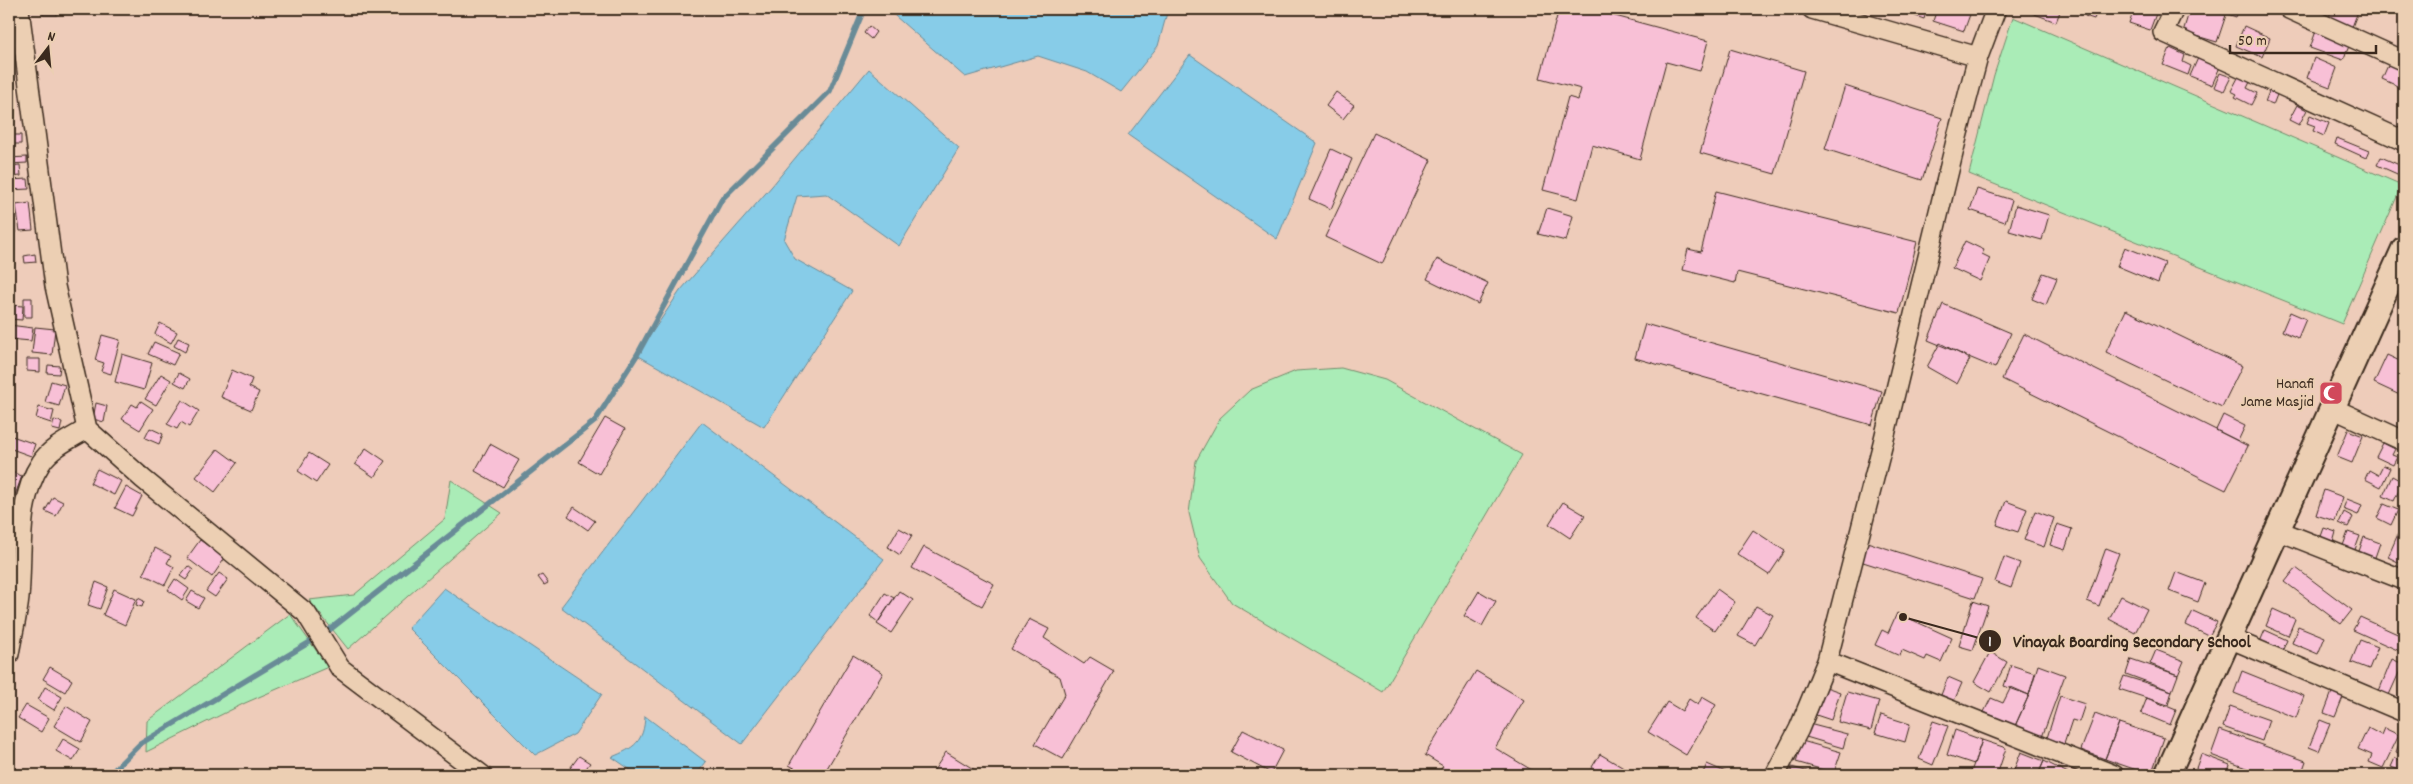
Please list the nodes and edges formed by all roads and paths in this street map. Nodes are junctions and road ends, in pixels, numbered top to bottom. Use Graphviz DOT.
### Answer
graph roads {
  1 [pos="19,9"];
  2 [pos="1812,9"];
  3 [pos="1996,9"];
  4 [pos="2174,9"];
  5 [pos="2290,9"];
  6 [pos="1978,57"];
  7 [pos="2404,61"];
  8 [pos="2404,141"];
  9 [pos="2404,249"];
  10 [pos="2332,408"];
  11 [pos="87,429"];
  12 [pos="2404,441"];
  13 [pos="2278,530"];
  14 [pos="2404,580"];
  15 [pos="2228,638"];
  16 [pos="9,654"];
  17 [pos="1827,661"];
  18 [pos="2404,712"];
  19 [pos="482,775"];
  20 [pos="1775,775"];
  21 [pos="2114,775"];
  22 [pos="2167,775"];
  1 -- 11 [label="street"];
  2 -- 6 [label="street"];
  3 -- 6 [label="street"];
  4 -- 8 [label="street"];
  5 -- 7 [label="street"];
  6 -- 17 [label="street"];
  9 -- 10 [label="main road"];
  10 -- 12 [label="street"];
  10 -- 13 [label="main road"];
  11 -- 16 [label="street"];
  11 -- 19 [label="street"];
  13 -- 14 [label="street"];
  13 -- 15 [label="main road"];
  15 -- 18 [label="street"];
  15 -- 22 [label="main road"];
  17 -- 20 [label="street"];
  17 -- 21 [label="street"];
}
